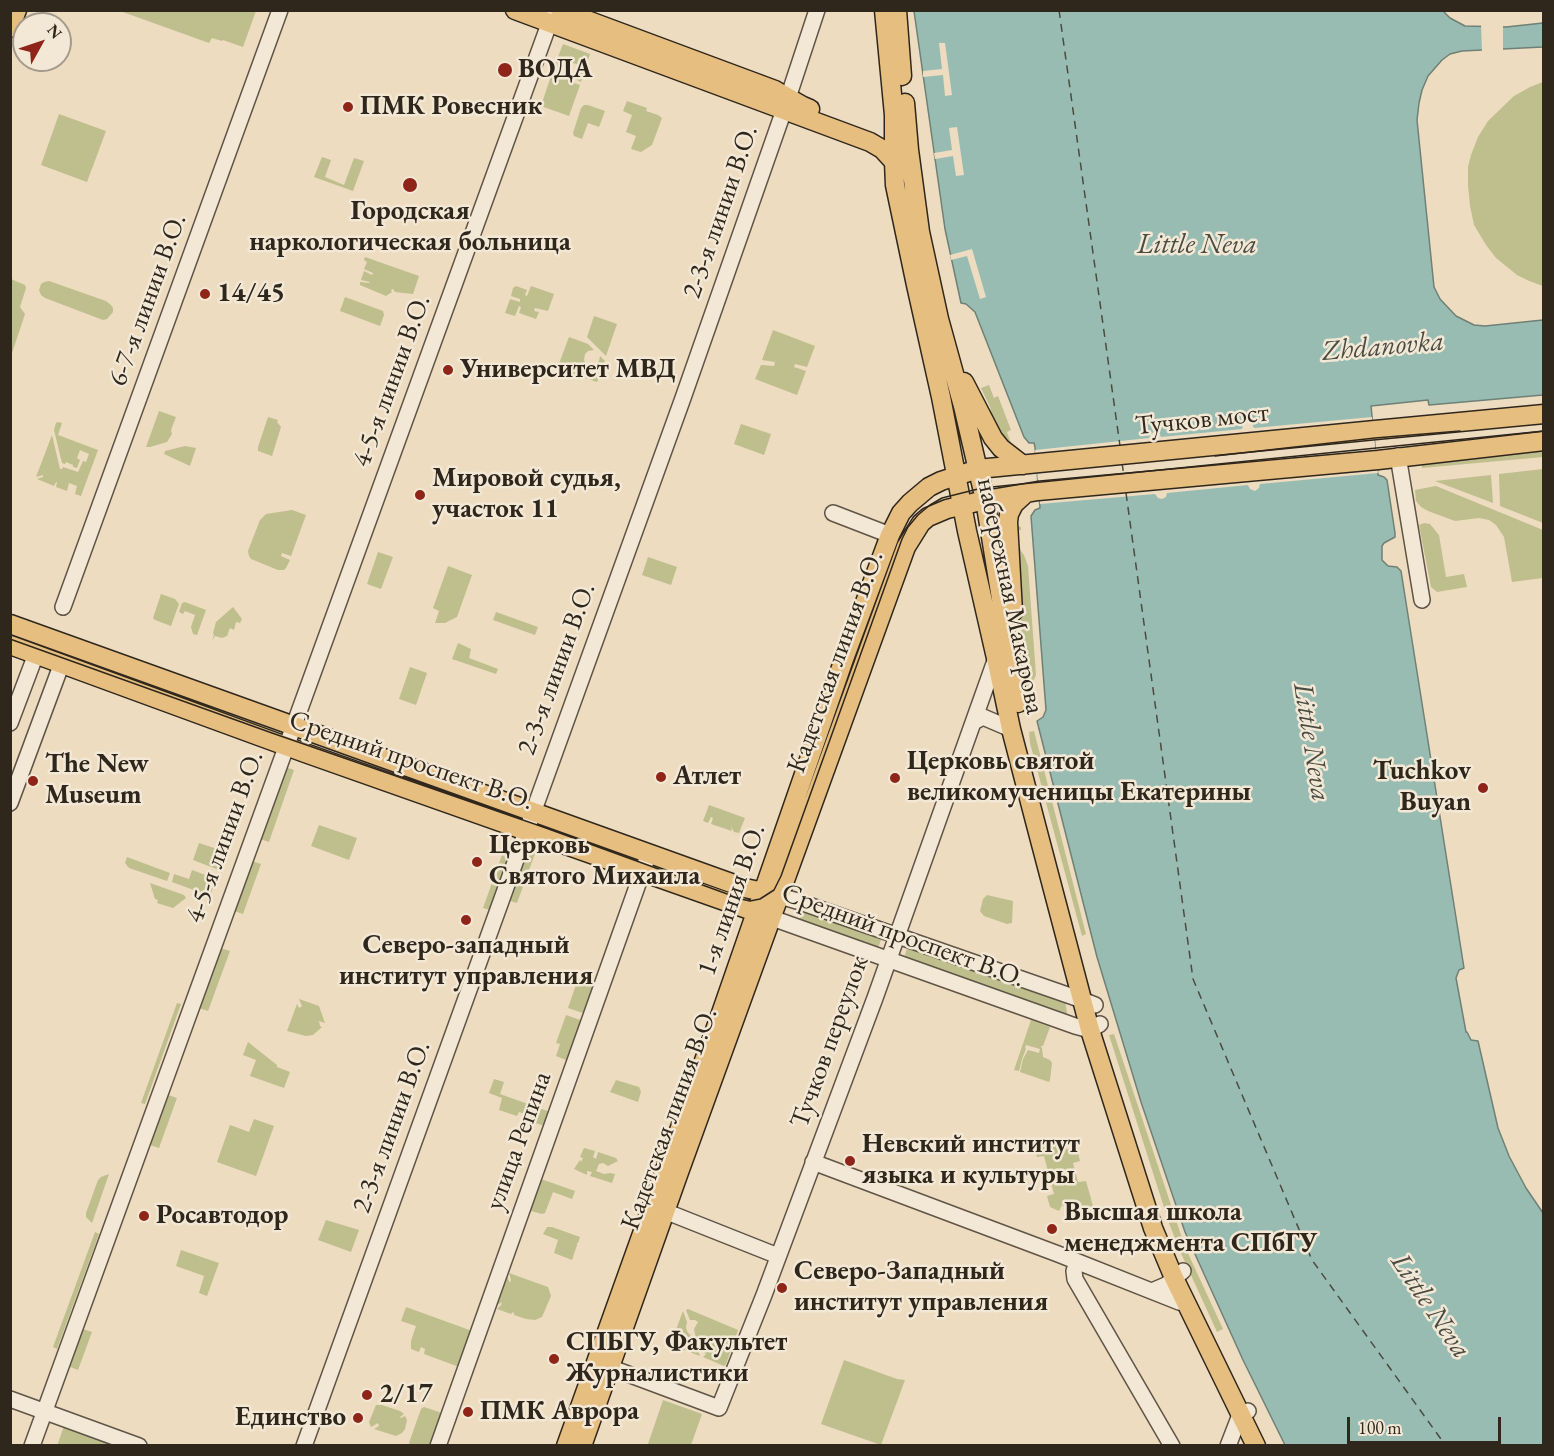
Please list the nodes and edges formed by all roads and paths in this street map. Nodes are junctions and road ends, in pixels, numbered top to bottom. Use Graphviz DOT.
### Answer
graph roads {
  1 [pos="17,10"];
  2 [pos="280,10"];
  3 [pos="515,10"];
  4 [pos="817,10"];
  5 [pos="884,10"];
  6 [pos="897,10"];
  7 [pos="554,15"];
  8 [pos="10,28"];
  9 [pos="786,104"];
  10 [pos="901,145"];
  11 [pos="894,162"];
  12 [pos="949,354"];
  13 [pos="1544,414"];
  14 [pos="1544,441"];
  15 [pos="1398,456"];
  16 [pos="1029,465"];
  17 [pos="978,470"];
  18 [pos="957,475"];
  19 [pos="1032,492"];
  20 [pos="985,500"];
  21 [pos="962,505"];
  22 [pos="833,513"];
  23 [pos="936,513"];
  24 [pos="967,531"];
  25 [pos="890,535"];
  26 [pos="1422,600"];
  27 [pos="63,607"];
  28 [pos="10,624"];
  29 [pos="10,645"];
  30 [pos="1003,660"];
  31 [pos="33,662"];
  32 [pos="59,670"];
  33 [pos="974,722"];
  34 [pos="10,723"];
  35 [pos="294,726"];
  36 [pos="1011,729"];
  37 [pos="286,746"];
  38 [pos="10,803"];
  39 [pos="533,813"];
  40 [pos="527,830"];
  41 [pos="649,854"];
  42 [pos="642,871"];
  43 [pos="771,894"];
  44 [pos="764,915"];
  45 [pos="896,936"];
  46 [pos="888,959"];
  47 [pos="1088,1003"];
  48 [pos="1095,1027"];
  49 [pos="813,1162"];
  50 [pos="658,1209"];
  51 [pos="778,1256"];
  52 [pos="1077,1262"];
  53 [pos="1178,1274"];
  54 [pos="1152,1292"];
  55 [pos="1186,1302"];
  56 [pos="603,1364"];
  57 [pos="10,1400"];
  58 [pos="44,1412"];
  59 [pos="1244,1413"];
  60 [pos="1261,1445"];
  61 [pos="32,1446"];
  62 [pos="139,1446"];
  63 [pos="304,1446"];
  64 [pos="438,1446"];
  65 [pos="566,1446"];
  66 [pos="582,1446"];
  67 [pos="1172,1446"];
  68 [pos="1228,1446"];
  1 -- 8 [label="main road"];
  2 -- 27 [label="street, 6-7-я линии В.О."];
  3 -- 7 [label="main road"];
  4 -- 9 [label="street, 2-3-я линии В.О."];
  5 -- 10 [label="main road, набережная Макарова"];
  6 -- 10 [label="main road, набережная Макарова"];
  7 -- 9 [label="main road"];
  7 -- 35 [label="street, 4-5-я линии В.О."];
  9 -- 10 [label="main road"];
  9 -- 11 [label="main road"];
  9 -- 39 [label="street, 2-3-я линии В.О."];
  10 -- 11 [label="main road, набережная Макарова"];
  10 -- 12 [label="main road, набережная Макарова"];
  11 -- 18 [label="main road, набережная Макарова"];
  12 -- 16 [label="main road"];
  12 -- 17 [label="main road, набережная Макарова"];
  13 -- 16 [label="main road, Тучков мост"];
  14 -- 15 [label="main road, Тучков мост"];
  15 -- 19 [label="main road, Тучков мост"];
  15 -- 26 [label="street"];
  16 -- 17 [label="main road, 1-я линия В.О."];
  17 -- 18 [label="main road, 1-я линия В.О."];
  17 -- 20 [label="main road, набережная Макарова"];
  18 -- 21 [label="main road, набережная Макарова"];
  18 -- 25 [label="main road, 1-я линия В.О."];
  19 -- 20 [label="main road, Кадетская линия В.О."];
  19 -- 30 [label="main road"];
  20 -- 21 [label="main road, Кадетская линия В.О."];
  20 -- 30 [label="main road, набережная Макарова"];
  21 -- 23 [label="main road, Кадетская линия В.О."];
  21 -- 24 [label="main road, набережная Макарова"];
  22 -- 25 [label="street"];
  23 -- 24 [label="main road"];
  23 -- 43 [label="main road, Кадетская линия В.О."];
  24 -- 30 [label="main road, набережная Макарова"];
  25 -- 43 [label="main road, 1-я линия В.О."];
  28 -- 35 [label="main road, Средний проспект В.О."];
  29 -- 37 [label="main road, Средний проспект В.О."];
  30 -- 33 [label="street, Тучков переулок"];
  30 -- 36 [label="main road, набережная Макарова"];
  30 -- 47 [label="main road, набережная Макарова"];
  31 -- 34 [label="street"];
  32 -- 38 [label="street"];
  33 -- 36 [label="street"];
  33 -- 45 [label="street, Тучков переулок"];
  35 -- 37 [label="street, 4-5-я линии В.О."];
  35 -- 39 [label="main road, Средний проспект В.О."];
  36 -- 47 [label="main road, набережная Макарова"];
  37 -- 40 [label="main road, Средний проспект В.О."];
  37 -- 58 [label="street, 4-5-я линии В.О."];
  39 -- 40 [label="street, 2-3-я линии В.О."];
  39 -- 41 [label="main road, Средний проспект В.О."];
  40 -- 42 [label="main road, Средний проспект В.О."];
  40 -- 63 [label="street, 2-3-я линии В.О."];
  41 -- 42 [label="street, улица Репина"];
  41 -- 43 [label="main road, Средний проспект В.О."];
  42 -- 44 [label="main road, Средний проспект В.О."];
  42 -- 64 [label="street, улица Репина"];
  43 -- 44 [label="main road, 1-я линия В.О."];
  43 -- 45 [label="street, Средний проспект В.О."];
  44 -- 46 [label="street, Средний проспект В.О."];
  44 -- 50 [label="main road, 1-я линия В.О."];
  45 -- 46 [label="street, Тучков переулок"];
  45 -- 47 [label="street, Средний проспект В.О."];
  46 -- 48 [label="street, Средний проспект В.О."];
  46 -- 49 [label="street, Тучков переулок"];
  47 -- 48 [label="main road, набережная Макарова"];
  48 -- 53 [label="main road, набережная Макарова"];
  49 -- 51 [label="street, Тучков переулок"];
  49 -- 52 [label="street"];
  50 -- 51 [label="street"];
  50 -- 56 [label="main road, 1-я линия В.О."];
  51 -- 56 [label="street, Тучков переулок"];
  52 -- 54 [label="street"];
  52 -- 67 [label="street"];
  53 -- 54 [label="street"];
  53 -- 55 [label="main road, набережная Макарова"];
  53 -- 59 [label="main road, набережная Макарова"];
  54 -- 55 [label="street"];
  55 -- 59 [label="main road, набережная Макарова"];
  56 -- 65 [label="main road, 1-я линия В.О."];
  56 -- 66 [label="main road"];
  57 -- 58 [label="street"];
  58 -- 61 [label="street, 4-5-я линии В.О."];
  58 -- 62 [label="street"];
  59 -- 60 [label="main road, набережная Макарова"];
  59 -- 68 [label="street"];
}
